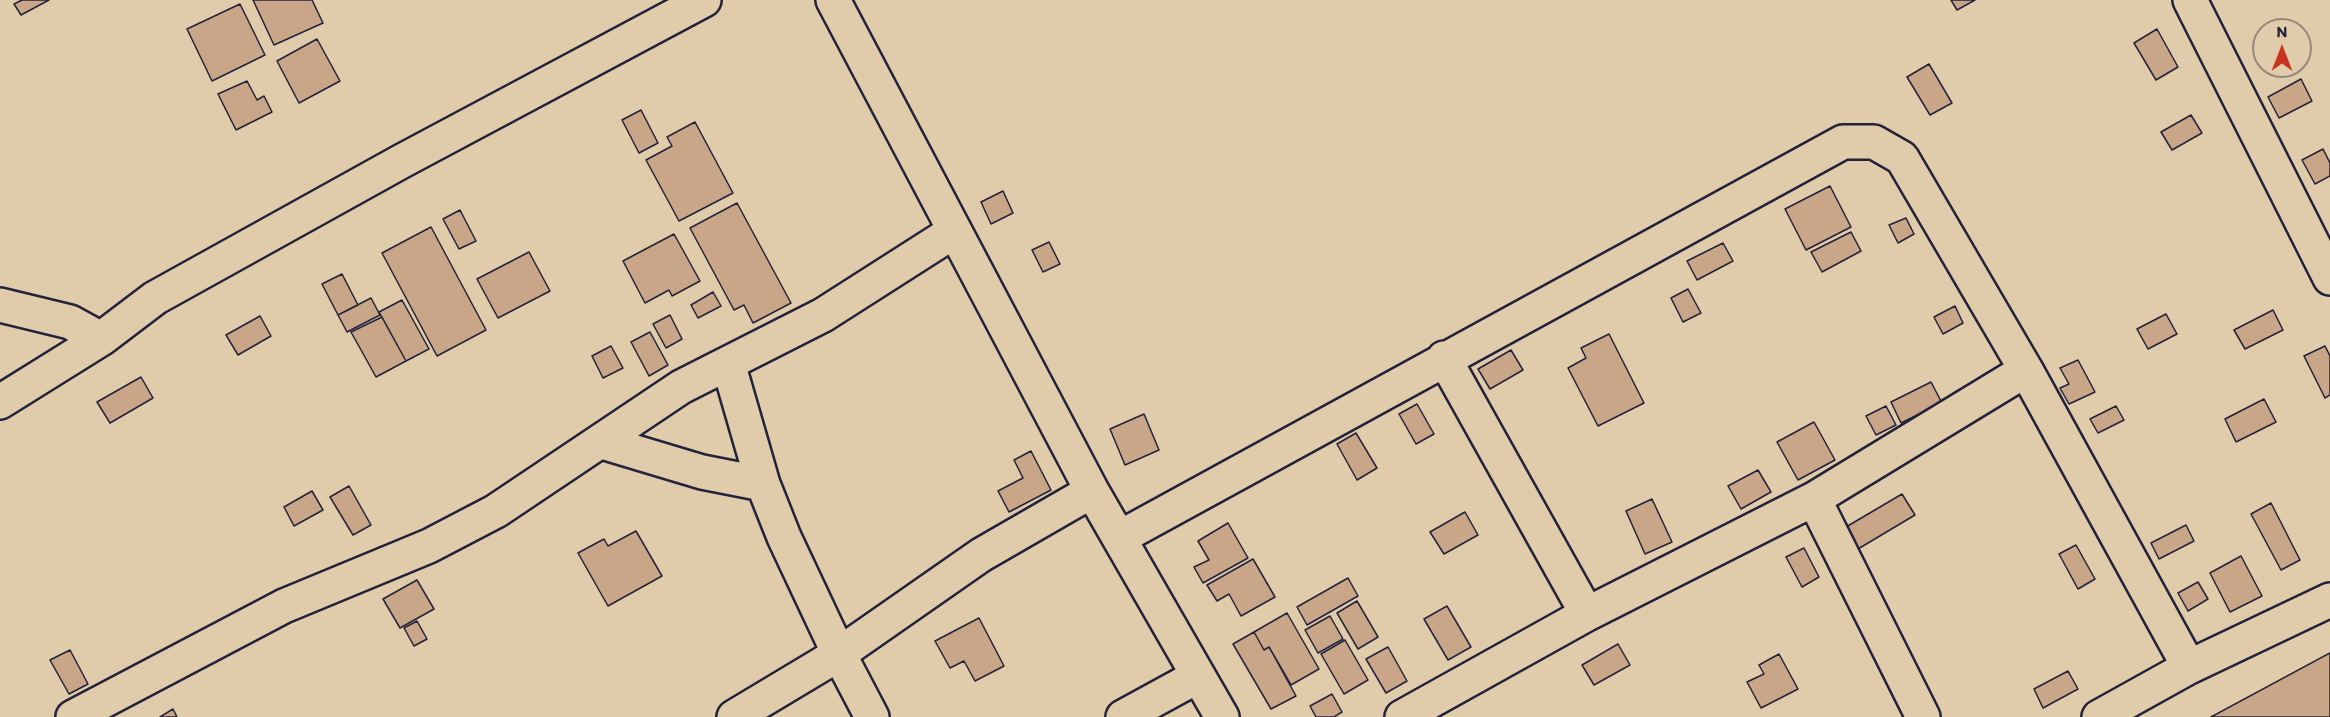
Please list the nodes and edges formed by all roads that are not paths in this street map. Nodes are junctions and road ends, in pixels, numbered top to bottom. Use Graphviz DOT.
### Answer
graph roads {
  1 [pos="704,0"];
  2 [pos="833,0"];
  3 [pos="2190,0"];
  4 [pos="953,232"];
  5 [pos="2330,278"];
  6 [pos="0,305"];
  7 [pos="102,339"];
  8 [pos="1443,358"];
  9 [pos="728,363"];
  10 [pos="2026,370"];
  11 [pos="0,402"];
  12 [pos="602,442"];
  13 [pos="763,484"];
  14 [pos="1092,491"];
  15 [pos="1814,499"];
  16 [pos="1119,538"];
  17 [pos="2330,600"];
  18 [pos="1587,614"];
  19 [pos="839,654"];
  20 [pos="2188,667"];
  21 [pos="1198,676"];
  22 [pos="73,717"];
  23 [pos="734,717"];
  24 [pos="872,717"];
  25 [pos="1123,717"];
  26 [pos="1222,717"];
  27 [pos="1402,717"];
  28 [pos="1923,717"];
  29 [pos="2099,717"];
  1 -- 7 [label="street"];
  2 -- 4 [label="street"];
  3 -- 5 [label="street"];
  4 -- 9 [label="street"];
  4 -- 14 [label="street"];
  6 -- 7 [label="street"];
  7 -- 11 [label="street"];
  8 -- 10 [label="street"];
  8 -- 16 [label="street"];
  8 -- 18 [label="street"];
  9 -- 12 [label="street"];
  9 -- 13 [label="street"];
  10 -- 15 [label="street"];
  10 -- 20 [label="street"];
  12 -- 13 [label="street"];
  12 -- 22 [label="street"];
  13 -- 19 [label="street"];
  14 -- 16 [label="street"];
  14 -- 19 [label="street"];
  15 -- 18 [label="street"];
  15 -- 28 [label="street"];
  16 -- 21 [label="street"];
  17 -- 20 [label="street"];
  18 -- 27 [label="street"];
  19 -- 23 [label="street"];
  19 -- 24 [label="street"];
  20 -- 29 [label="street"];
  21 -- 25 [label="street"];
  21 -- 26 [label="street"];
}
